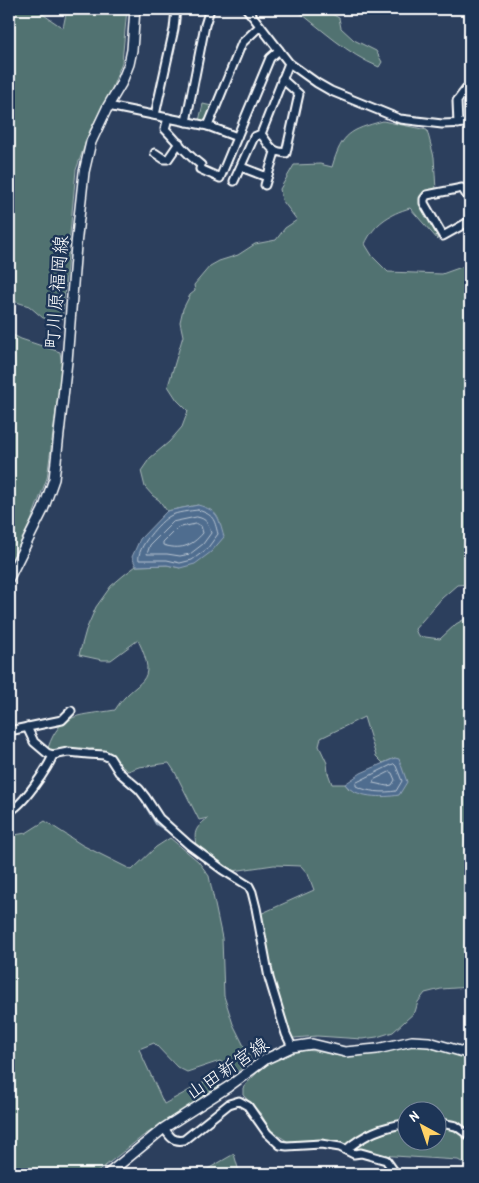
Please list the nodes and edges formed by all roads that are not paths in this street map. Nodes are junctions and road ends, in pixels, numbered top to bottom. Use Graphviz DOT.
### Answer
graph roads {
  1 [pos="135,9"];
  2 [pos="176,9"];
  3 [pos="210,9"];
  4 [pos="247,9"];
  5 [pos="260,26"];
  6 [pos="280,50"];
  7 [pos="289,63"];
  8 [pos="282,79"];
  9 [pos="470,84"];
  10 [pos="108,106"];
  11 [pos="155,115"];
  12 [pos="168,118"];
  13 [pos="186,122"];
  14 [pos="470,123"];
  15 [pos="458,124"];
  16 [pos="208,126"];
  17 [pos="260,134"];
  18 [pos="237,137"];
  19 [pos="179,143"];
  20 [pos="275,152"];
  21 [pos="154,153"];
  22 [pos="240,167"];
  23 [pos="267,177"];
  24 [pos="234,180"];
  25 [pos="265,185"];
  26 [pos="470,200"];
  27 [pos="470,220"];
  28 [pos="9,578"];
  29 [pos="71,711"];
  30 [pos="27,727"];
  31 [pos="9,731"];
  32 [pos="53,755"];
  33 [pos="9,811"];
  34 [pos="292,1047"];
  35 [pos="470,1054"];
  36 [pos="446,1124"];
  37 [pos="396,1126"];
  38 [pos="164,1128"];
  39 [pos="470,1136"];
  40 [pos="346,1150"];
  41 [pos="108,1174"];
  42 [pos="396,1174"];
  1 -- 10 [label="main road, 町川原福岡線"];
  2 -- 11 [label="street"];
  3 -- 13 [label="street"];
  4 -- 5 [label="street"];
  5 -- 6 [label="street"];
  5 -- 16 [label="street"];
  6 -- 7 [label="street"];
  6 -- 18 [label="street"];
  7 -- 8 [label="street"];
  7 -- 15 [label="street"];
  8 -- 17 [label="street"];
  8 -- 20 [label="street"];
  9 -- 15 [label="street"];
  10 -- 11 [label="street"];
  10 -- 28 [label="main road, 町川原福岡線"];
  11 -- 12 [label="street"];
  12 -- 13 [label="street"];
  12 -- 19 [label="street"];
  13 -- 16 [label="street"];
  14 -- 15 [label="street"];
  16 -- 18 [label="street"];
  17 -- 20 [label="street"];
  17 -- 22 [label="street"];
  18 -- 19 [label="street"];
  19 -- 21 [label="street"];
  20 -- 23 [label="street"];
  22 -- 23 [label="street"];
  22 -- 24 [label="street"];
  23 -- 25 [label="street"];
  26 -- 27 [label="street"];
  29 -- 30 [label="street"];
  30 -- 31 [label="street"];
  30 -- 32 [label="street"];
  32 -- 33 [label="street"];
  32 -- 34 [label="street"];
  34 -- 35 [label="main road, 山田新宮線"];
  34 -- 38 [label="main road, 山田新宮線"];
  36 -- 39 [label="street"];
  37 -- 40 [label="street"];
  38 -- 40 [label="street"];
  38 -- 41 [label="main road, 山田新宮線"];
  40 -- 42 [label="street"];
}
